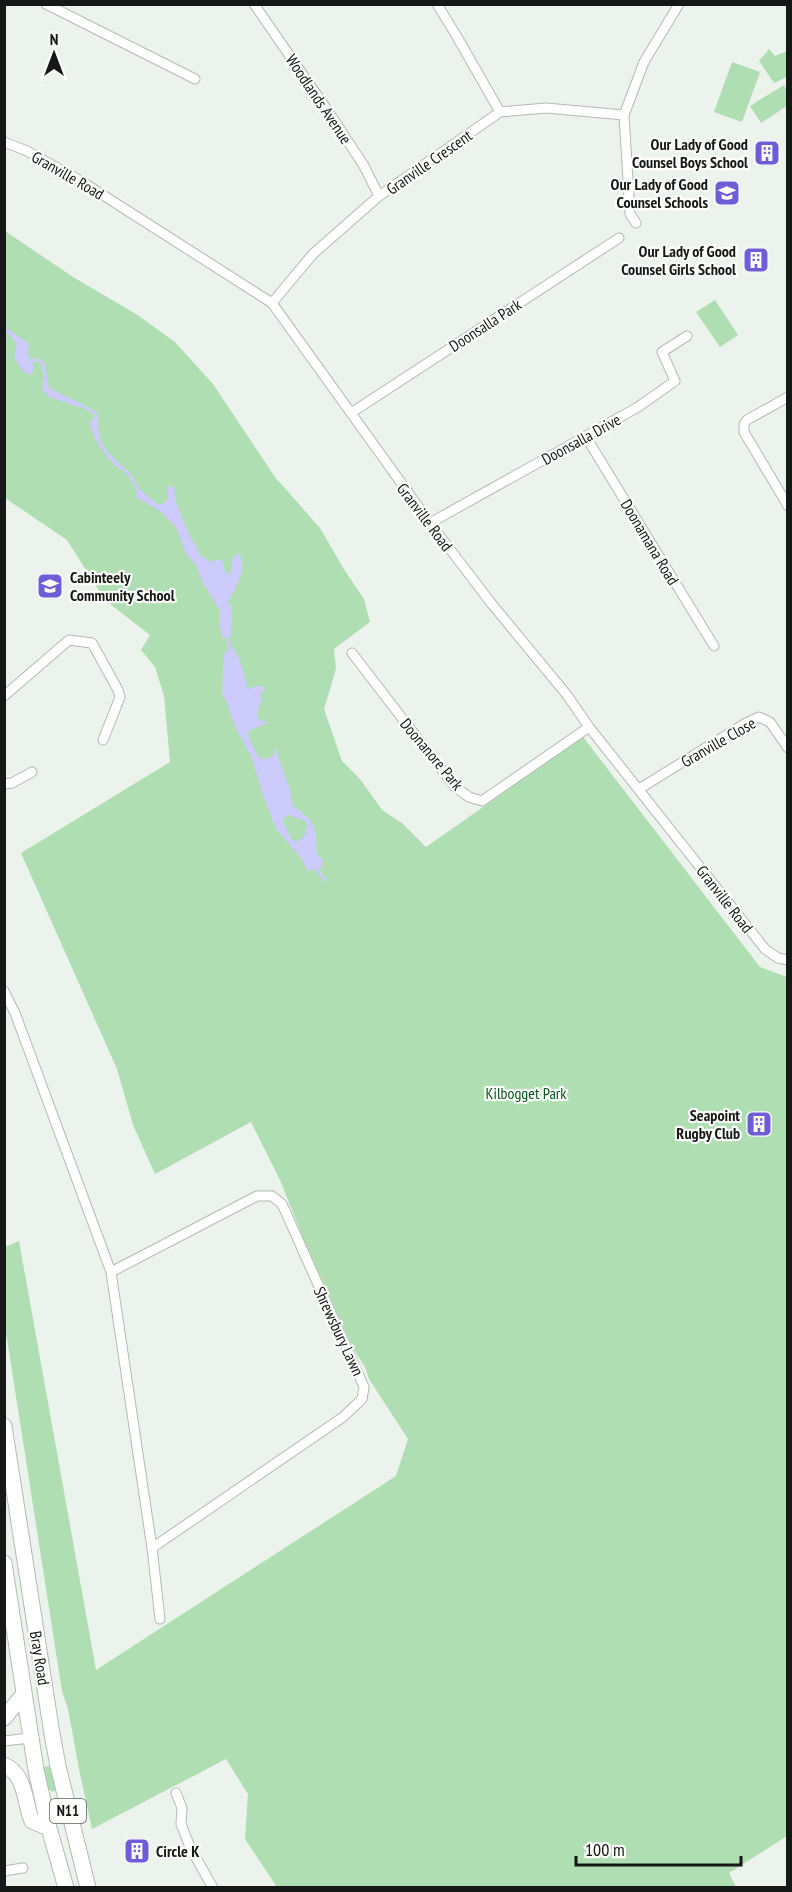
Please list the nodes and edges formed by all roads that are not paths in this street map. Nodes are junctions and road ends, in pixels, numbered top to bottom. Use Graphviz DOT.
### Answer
graph roads {
  1 [pos="46,4"];
  2 [pos="254,4"];
  3 [pos="437,4"];
  4 [pos="679,4"];
  5 [pos="195,79"];
  6 [pos="500,112"];
  7 [pos="624,115"];
  8 [pos="4,142"];
  9 [pos="379,196"];
  10 [pos="636,223"];
  11 [pos="619,237"];
  12 [pos="272,303"];
  13 [pos="687,336"];
  14 [pos="788,397"];
  15 [pos="351,413"];
  16 [pos="586,437"];
  17 [pos="788,506"];
  18 [pos="429,523"];
  19 [pos="714,646"];
  20 [pos="352,653"];
  21 [pos="4,696"];
  22 [pos="589,727"];
  23 [pos="103,741"];
  24 [pos="788,748"];
  25 [pos="32,772"];
  26 [pos="4,784"];
  27 [pos="639,789"];
  28 [pos="788,960"];
  29 [pos="4,991"];
  30 [pos="111,1272"];
  31 [pos="4,1426"];
  32 [pos="152,1548"];
  33 [pos="4,1563"];
  34 [pos="160,1619"];
  35 [pos="24,1694"];
  36 [pos="4,1718"];
  37 [pos="52,1734"];
  38 [pos="30,1738"];
  39 [pos="4,1741"];
  40 [pos="4,1765"];
  41 [pos="176,1793"];
  42 [pos="64,1794"];
  43 [pos="42,1798"];
  44 [pos="49,1828"];
  45 [pos="23,1868"];
  46 [pos="4,1871"];
  47 [pos="66,1887"];
  48 [pos="88,1887"];
  49 [pos="213,1887"];
  1 -- 5 [label="street"];
  2 -- 9 [label="street, Woodlands Avenue"];
  3 -- 6 [label="street"];
  4 -- 7 [label="street"];
  6 -- 7 [label="street, Granville Crescent"];
  6 -- 9 [label="street, Granville Crescent"];
  7 -- 10 [label="street"];
  8 -- 12 [label="street, Granville Road"];
  9 -- 12 [label="street, Granville Crescent"];
  11 -- 15 [label="street, Doonsalla Park"];
  12 -- 15 [label="street, Granville Road"];
  13 -- 16 [label="street, Doonsalla Drive"];
  14 -- 17 [label="street"];
  15 -- 18 [label="street, Granville Road"];
  16 -- 18 [label="street, Doonsalla Drive"];
  16 -- 19 [label="street, Doonamana Road"];
  18 -- 22 [label="street, Granville Road"];
  20 -- 22 [label="street, Doonanore Park"];
  21 -- 23 [label="street"];
  22 -- 27 [label="street, Granville Road"];
  24 -- 27 [label="street, Granville Close"];
  25 -- 26 [label="street"];
  27 -- 28 [label="street, Granville Road"];
  29 -- 30 [label="street"];
  30 -- 32 [label="street"];
  30 -- 32 [label="street, Shrewsbury Lawn"];
  31 -- 37 [label="highway, Bray Road / N11"];
  32 -- 34 [label="street"];
  33 -- 35 [label="highway, Bray Road / N11"];
  35 -- 36 [label="highway"];
  35 -- 38 [label="highway, Bray Road / N11"];
  37 -- 38 [label="highway"];
  37 -- 42 [label="highway, Bray Road / N11"];
  38 -- 39 [label="street"];
  38 -- 43 [label="highway, Bray Road / N11"];
  40 -- 44 [label="highway"];
  41 -- 49 [label="street"];
  42 -- 43 [label="highway"];
  42 -- 48 [label="highway, Bray Road / N11"];
  43 -- 44 [label="highway, Bray Road / N11"];
  44 -- 47 [label="highway, Bray Road / N11"];
  45 -- 46 [label="street"];
}
